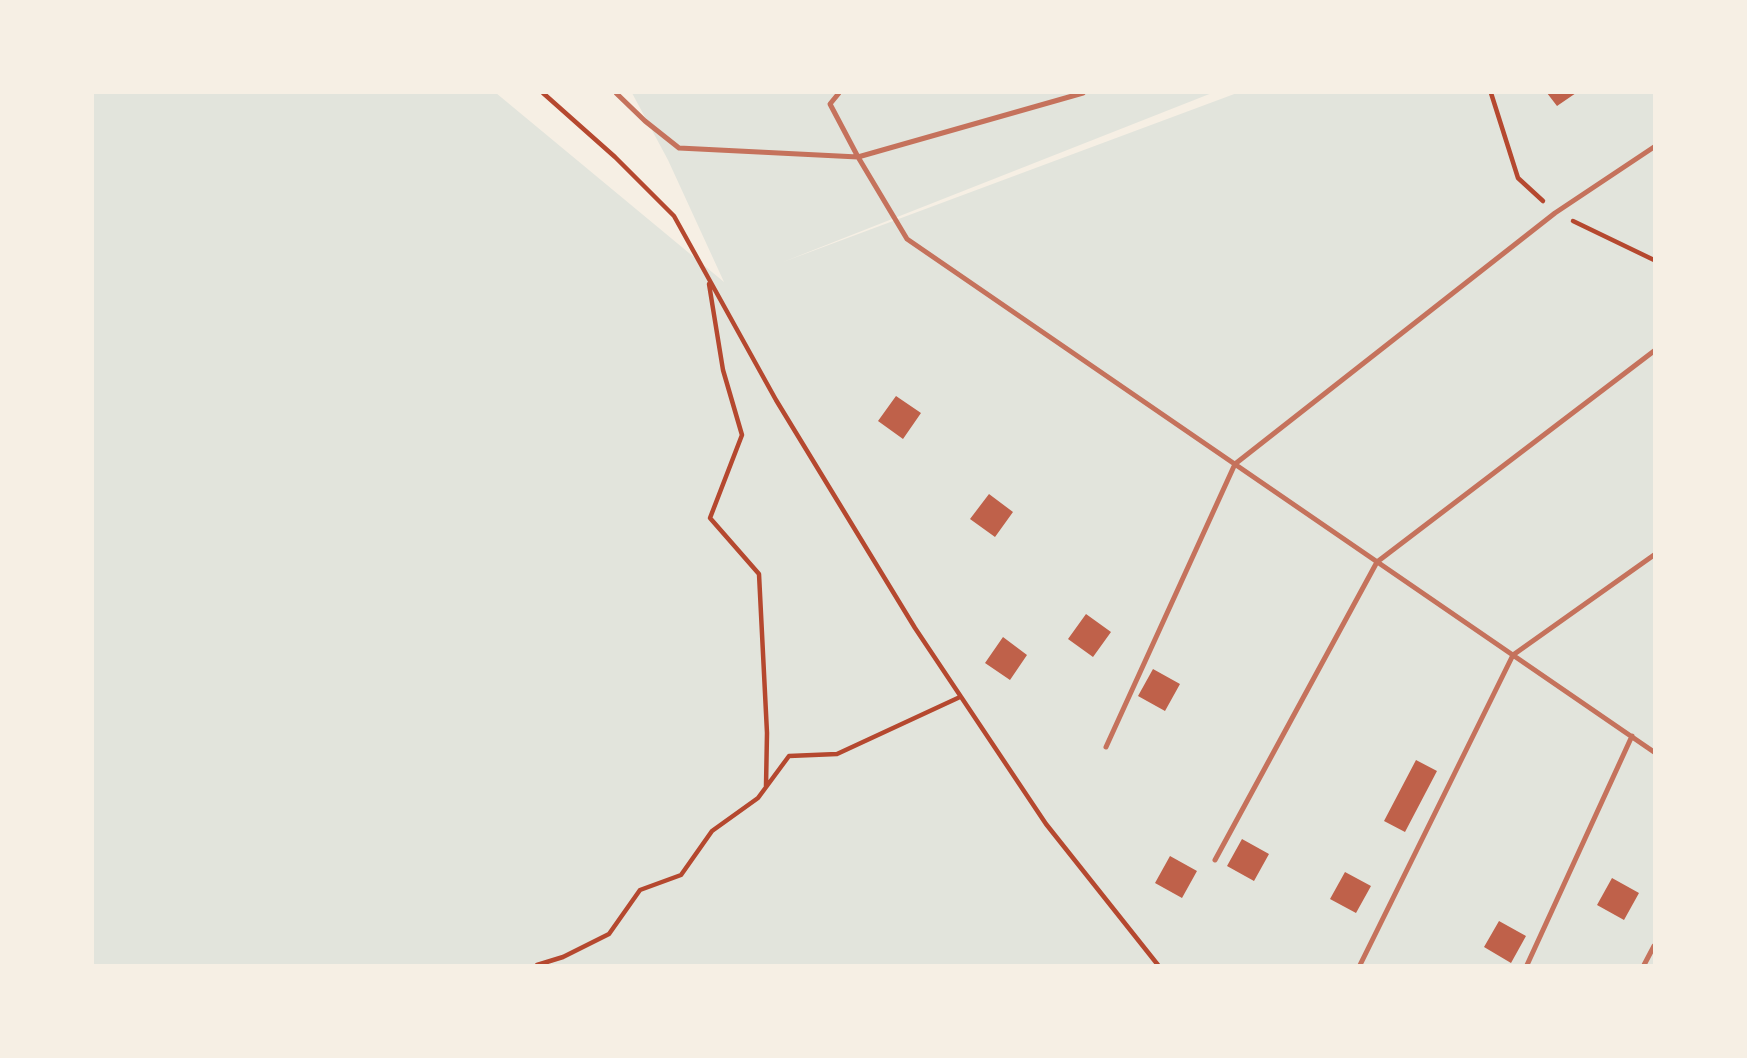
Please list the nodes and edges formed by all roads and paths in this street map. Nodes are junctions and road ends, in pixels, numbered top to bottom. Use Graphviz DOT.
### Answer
graph roads {
  1 [pos="543,93"];
  2 [pos="617,93"];
  3 [pos="839,93"];
  4 [pos="1083,93"];
  5 [pos="1491,93"];
  6 [pos="1654,146"];
  7 [pos="858,158"];
  8 [pos="1555,213"];
  9 [pos="1654,260"];
  10 [pos="709,279"];
  11 [pos="1654,351"];
  12 [pos="1235,464"];
  13 [pos="1654,555"];
  14 [pos="1377,562"];
  15 [pos="1513,654"];
  16 [pos="960,697"];
  17 [pos="1632,736"];
  18 [pos="1106,747"];
  19 [pos="1654,752"];
  20 [pos="766,786"];
  21 [pos="1215,860"];
  22 [pos="1654,946"];
  23 [pos="537,965"];
  24 [pos="1157,965"];
  25 [pos="1360,965"];
  26 [pos="1527,965"];
  27 [pos="1644,965"];
  1 -- 10 [label="path"];
  2 -- 7 [label="lane"];
  3 -- 7 [label="lane"];
  4 -- 7 [label="lane"];
  5 -- 8 [label="path"];
  6 -- 8 [label="lane"];
  7 -- 12 [label="lane"];
  8 -- 9 [label="path"];
  8 -- 12 [label="lane"];
  10 -- 16 [label="path"];
  10 -- 20 [label="path"];
  11 -- 14 [label="lane"];
  12 -- 14 [label="lane"];
  12 -- 18 [label="lane"];
  13 -- 15 [label="lane"];
  14 -- 15 [label="lane"];
  14 -- 21 [label="lane"];
  15 -- 17 [label="lane"];
  15 -- 25 [label="lane"];
  16 -- 20 [label="path"];
  16 -- 24 [label="path"];
  17 -- 19 [label="lane"];
  17 -- 26 [label="lane"];
  20 -- 23 [label="path"];
  22 -- 27 [label="lane"];
}
